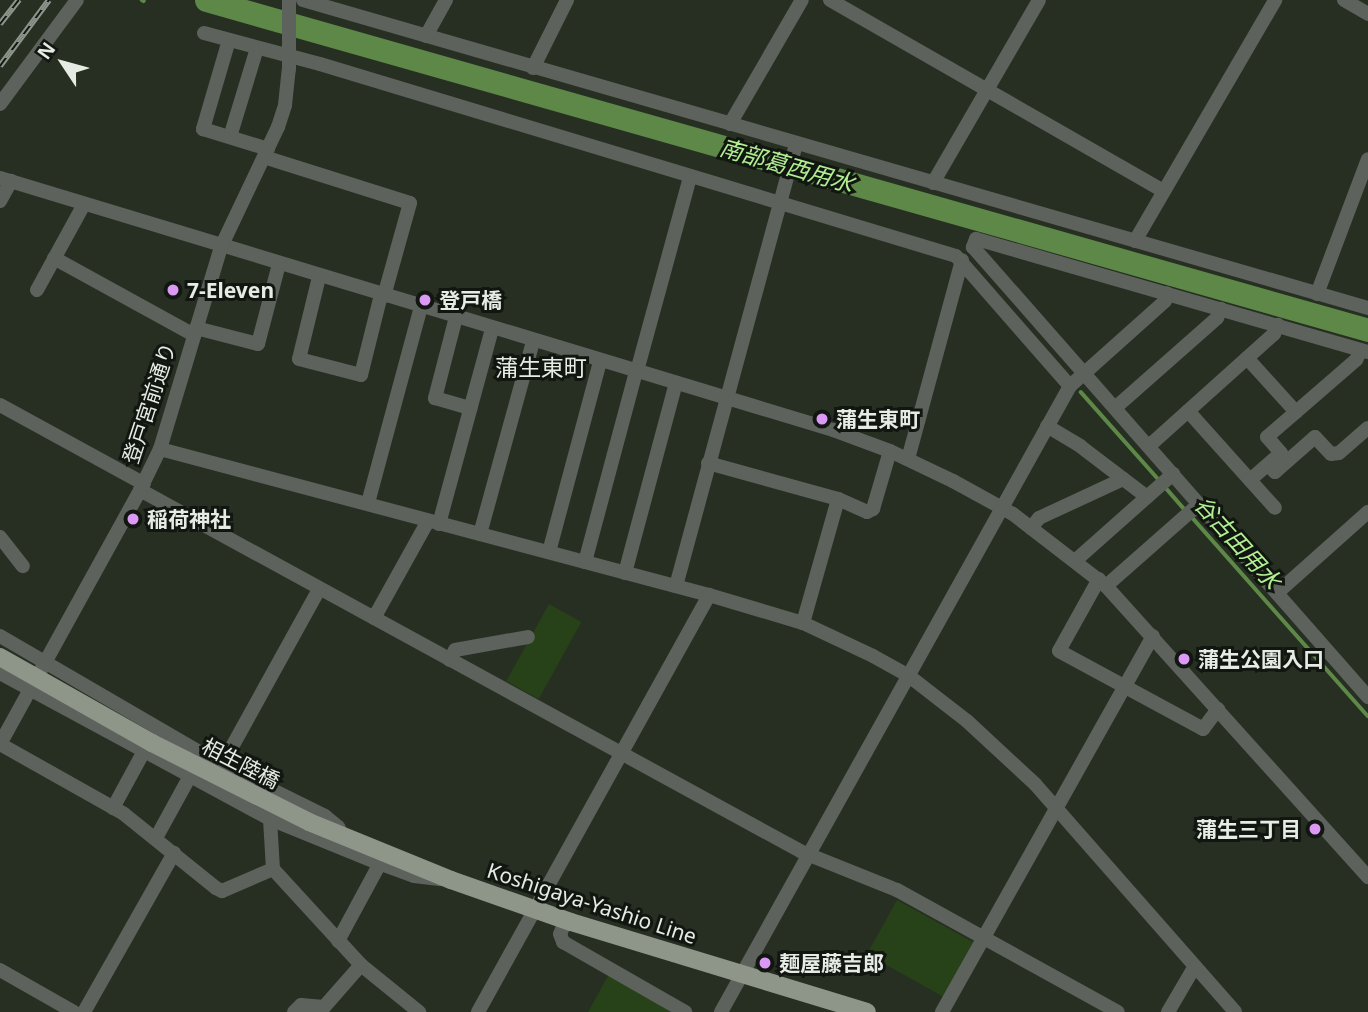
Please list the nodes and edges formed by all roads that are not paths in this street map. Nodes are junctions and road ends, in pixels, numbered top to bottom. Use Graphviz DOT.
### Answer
graph roads {
  1 [pos="77,0"];
  2 [pos="446,0"];
  3 [pos="567,0"];
  4 [pos="802,0"];
  5 [pos="830,0"];
  6 [pos="1039,0"];
  7 [pos="1275,0"];
  8 [pos="1344,0"];
  9 [pos="293,1"];
  10 [pos="1368,13"];
  11 [pos="204,33"];
  12 [pos="426,36"];
  13 [pos="229,40"];
  14 [pos="257,48"];
  15 [pos="288,57"];
  16 [pos="533,68"];
  17 [pos="985,91"];
  18 [pos="0,104"];
  19 [pos="730,124"];
  20 [pos="230,137"];
  21 [pos="795,148"];
  22 [pos="266,153"];
  23 [pos="1368,159"];
  24 [pos="690,177"];
  25 [pos="6,179"];
  26 [pos="933,183"];
  27 [pos="1163,191"];
  28 [pos="0,201"];
  29 [pos="84,204"];
  30 [pos="779,204"];
  31 [pos="1135,241"];
  32 [pos="221,247"];
  33 [pos="54,258"];
  34 [pos="962,260"];
  35 [pos="279,264"];
  36 [pos="319,277"];
  37 [pos="37,290"];
  38 [pos="1167,293"];
  39 [pos="1317,294"];
  40 [pos="383,295"];
  41 [pos="421,307"];
  42 [pos="1221,309"];
  43 [pos="1368,309"];
  44 [pos="456,317"];
  45 [pos="1278,326"];
  46 [pos="492,329"];
  47 [pos="195,332"];
  48 [pos="533,341"];
  49 [pos="1364,351"];
  50 [pos="1247,358"];
  51 [pos="600,361"];
  52 [pos="637,371"];
  53 [pos="1083,372"];
  54 [pos="676,383"];
  55 [pos="1070,386"];
  56 [pos="726,399"];
  57 [pos="0,405"];
  58 [pos="471,408"];
  59 [pos="1115,408"];
  60 [pos="1188,411"];
  61 [pos="1296,412"];
  62 [pos="1047,426"];
  63 [pos="1368,428"];
  64 [pos="1149,446"];
  65 [pos="160,449"];
  66 [pos="890,451"];
  67 [pos="908,459"];
  68 [pos="708,463"];
  69 [pos="1268,465"];
  70 [pos="1173,474"];
  71 [pos="1123,479"];
  72 [pos="1250,480"];
  73 [pos="142,487"];
  74 [pos="1147,497"];
  75 [pos="838,499"];
  76 [pos="368,503"];
  77 [pos="1199,504"];
  78 [pos="1002,507"];
  79 [pos="1275,508"];
  80 [pos="1368,512"];
  81 [pos="434,522"];
  82 [pos="1031,528"];
  83 [pos="480,534"];
  84 [pos="0,537"];
  85 [pos="549,552"];
  86 [pos="1076,560"];
  87 [pos="585,562"];
  88 [pos="23,566"];
  89 [pos="625,573"];
  90 [pos="1102,583"];
  91 [pos="676,586"];
  92 [pos="320,589"];
  93 [pos="1277,593"];
  94 [pos="709,595"];
  95 [pos="374,618"];
  96 [pos="803,624"];
  97 [pos="0,636"];
  98 [pos="1153,636"];
  99 [pos="528,638"];
  100 [pos="0,657"];
  101 [pos="450,660"];
  102 [pos="44,662"];
  103 [pos="0,673"];
  104 [pos="909,676"];
  105 [pos="1123,686"];
  106 [pos="29,689"];
  107 [pos="1368,697"];
  108 [pos="1218,709"];
  109 [pos="0,744"];
  110 [pos="148,748"];
  111 [pos="621,754"];
  112 [pos="222,765"];
  113 [pos="189,778"];
  114 [pos="1058,807"];
  115 [pos="113,808"];
  116 [pos="270,819"];
  117 [pos="309,822"];
  118 [pos="343,837"];
  119 [pos="156,838"];
  120 [pos="174,853"];
  121 [pos="810,856"];
  122 [pos="383,859"];
  123 [pos="273,869"];
  124 [pos="1368,877"];
  125 [pos="535,910"];
  126 [pos="566,920"];
  127 [pos="983,937"];
  128 [pos="338,941"];
  129 [pos="361,965"];
  130 [pos="1195,966"];
  131 [pos="0,970"];
  132 [pos="742,974"];
  133 [pos="74,1012"];
  134 [pos="84,1012"];
  135 [pos="294,1012"];
  136 [pos="419,1012"];
  137 [pos="478,1012"];
  138 [pos="685,1012"];
  139 [pos="721,1012"];
  140 [pos="867,1012"];
  141 [pos="942,1012"];
  142 [pos="1118,1012"];
  143 [pos="1168,1012"];
  144 [pos="1235,1012"];
  1 -- 18 [label="street"];
  2 -- 12 [label="street"];
  3 -- 16 [label="street"];
  4 -- 19 [label="street"];
  5 -- 17 [label="street"];
  6 -- 17 [label="street"];
  7 -- 27 [label="street"];
  8 -- 10 [label="street"];
  9 -- 12 [label="street"];
  9 -- 15 [label="street"];
  11 -- 13 [label="street"];
  12 -- 16 [label="street"];
  13 -- 14 [label="street"];
  13 -- 20 [label="street"];
  14 -- 15 [label="street"];
  14 -- 20 [label="street"];
  15 -- 22 [label="street, 登戸宮前通り"];
  15 -- 24 [label="street"];
  16 -- 19 [label="street"];
  17 -- 26 [label="street"];
  17 -- 27 [label="street"];
  19 -- 21 [label="street"];
  20 -- 22 [label="street"];
  21 -- 26 [label="street"];
  21 -- 30 [label="street"];
  22 -- 32 [label="street, 登戸宮前通り"];
  22 -- 40 [label="street"];
  23 -- 39 [label="street"];
  24 -- 30 [label="street"];
  24 -- 52 [label="street"];
  25 -- 28 [label="street"];
  25 -- 29 [label="street"];
  26 -- 31 [label="street"];
  27 -- 31 [label="street"];
  29 -- 32 [label="street"];
  29 -- 33 [label="street"];
  30 -- 34 [label="street"];
  30 -- 56 [label="street"];
  31 -- 39 [label="street"];
  32 -- 35 [label="street"];
  32 -- 47 [label="street, 登戸宮前通り"];
  33 -- 37 [label="street"];
  33 -- 47 [label="street"];
  34 -- 55 [label="street"];
  34 -- 67 [label="street"];
  35 -- 36 [label="street"];
  35 -- 47 [label="street"];
  36 -- 40 [label="street"];
  36 -- 40 [label="street"];
  38 -- 42 [label="street"];
  38 -- 53 [label="street"];
  38 -- 53 [label="street"];
  39 -- 43 [label="street"];
  40 -- 41 [label="street"];
  41 -- 44 [label="street"];
  41 -- 76 [label="street"];
  42 -- 45 [label="street"];
  42 -- 59 [label="street"];
  44 -- 46 [label="street"];
  44 -- 58 [label="street"];
  45 -- 49 [label="street"];
  45 -- 50 [label="street"];
  46 -- 48 [label="street"];
  46 -- 58 [label="street"];
  47 -- 65 [label="street, 登戸宮前通り"];
  48 -- 51 [label="street"];
  48 -- 83 [label="street"];
  49 -- 61 [label="street"];
  50 -- 60 [label="street"];
  50 -- 61 [label="street"];
  51 -- 52 [label="street"];
  51 -- 85 [label="street"];
  52 -- 54 [label="street"];
  52 -- 87 [label="street"];
  53 -- 55 [label="street"];
  53 -- 59 [label="street"];
  54 -- 56 [label="street"];
  54 -- 89 [label="street"];
  55 -- 62 [label="street"];
  56 -- 66 [label="street"];
  56 -- 68 [label="street"];
  57 -- 73 [label="street"];
  58 -- 81 [label="street"];
  59 -- 64 [label="street"];
  60 -- 64 [label="street"];
  60 -- 72 [label="street"];
  61 -- 69 [label="street"];
  62 -- 71 [label="street"];
  62 -- 78 [label="street"];
  63 -- 69 [label="street"];
  64 -- 70 [label="street"];
  65 -- 73 [label="street, 登戸宮前通り"];
  65 -- 76 [label="street"];
  66 -- 67 [label="street"];
  66 -- 75 [label="street"];
  67 -- 78 [label="street"];
  68 -- 75 [label="street"];
  68 -- 91 [label="street"];
  69 -- 72 [label="street"];
  70 -- 74 [label="street"];
  70 -- 77 [label="street"];
  71 -- 74 [label="street"];
  71 -- 82 [label="street"];
  72 -- 79 [label="street"];
  73 -- 92 [label="street"];
  73 -- 102 [label="street, 登戸宮前通り"];
  74 -- 86 [label="street"];
  75 -- 96 [label="street"];
  76 -- 81 [label="street"];
  77 -- 90 [label="street"];
  77 -- 93 [label="street"];
  78 -- 82 [label="street"];
  78 -- 104 [label="street"];
  80 -- 93 [label="street"];
  81 -- 83 [label="street"];
  81 -- 95 [label="street"];
  82 -- 86 [label="street"];
  83 -- 85 [label="street"];
  84 -- 88 [label="street"];
  85 -- 87 [label="street"];
  86 -- 90 [label="street"];
  87 -- 89 [label="street"];
  89 -- 91 [label="street"];
  90 -- 98 [label="street"];
  90 -- 105 [label="street"];
  91 -- 94 [label="street"];
  92 -- 95 [label="street"];
  92 -- 112 [label="street"];
  93 -- 107 [label="street"];
  94 -- 96 [label="street"];
  94 -- 111 [label="street"];
  95 -- 101 [label="street"];
  96 -- 104 [label="street"];
  97 -- 102 [label="street"];
  98 -- 105 [label="street"];
  98 -- 108 [label="street"];
  99 -- 101 [label="street"];
  100 -- 110 [label="main road, bridge"];
  101 -- 111 [label="street"];
  102 -- 106 [label="street, 登戸宮前通り"];
  102 -- 112 [label="street"];
  103 -- 106 [label="street"];
  104 -- 114 [label="street"];
  104 -- 121 [label="street"];
  105 -- 108 [label="street"];
  105 -- 114 [label="street"];
  106 -- 109 [label="street, 登戸宮前通り"];
  106 -- 110 [label="street"];
  108 -- 124 [label="street"];
  109 -- 115 [label="street"];
  110 -- 113 [label="street"];
  110 -- 115 [label="street"];
  110 -- 117 [label="main road, 相生陸橋"];
  111 -- 121 [label="street"];
  111 -- 125 [label="street"];
  112 -- 118 [label="street"];
  113 -- 116 [label="street"];
  113 -- 119 [label="street"];
  114 -- 127 [label="street"];
  114 -- 130 [label="street"];
  115 -- 119 [label="street"];
  116 -- 122 [label="street"];
  116 -- 123 [label="street"];
  117 -- 118 [label="main road, Koshigaya-Yashio Line"];
  118 -- 122 [label="main road, Koshigaya-Yashio Line"];
  119 -- 120 [label="street"];
  120 -- 123 [label="street"];
  120 -- 134 [label="street"];
  121 -- 127 [label="street"];
  121 -- 132 [label="street"];
  122 -- 125 [label="main road, Koshigaya-Yashio Line"];
  122 -- 128 [label="street"];
  123 -- 128 [label="street"];
  125 -- 126 [label="main road, Koshigaya-Yashio Line"];
  125 -- 137 [label="street"];
  126 -- 132 [label="main road, Koshigaya-Yashio Line"];
  126 -- 138 [label="street"];
  127 -- 141 [label="street"];
  127 -- 142 [label="street"];
  128 -- 129 [label="street"];
  129 -- 135 [label="street"];
  129 -- 136 [label="street"];
  130 -- 143 [label="street"];
  130 -- 144 [label="street"];
  131 -- 133 [label="street"];
  132 -- 139 [label="street"];
  132 -- 140 [label="main road, Koshigaya-Yashio Line"];
}
